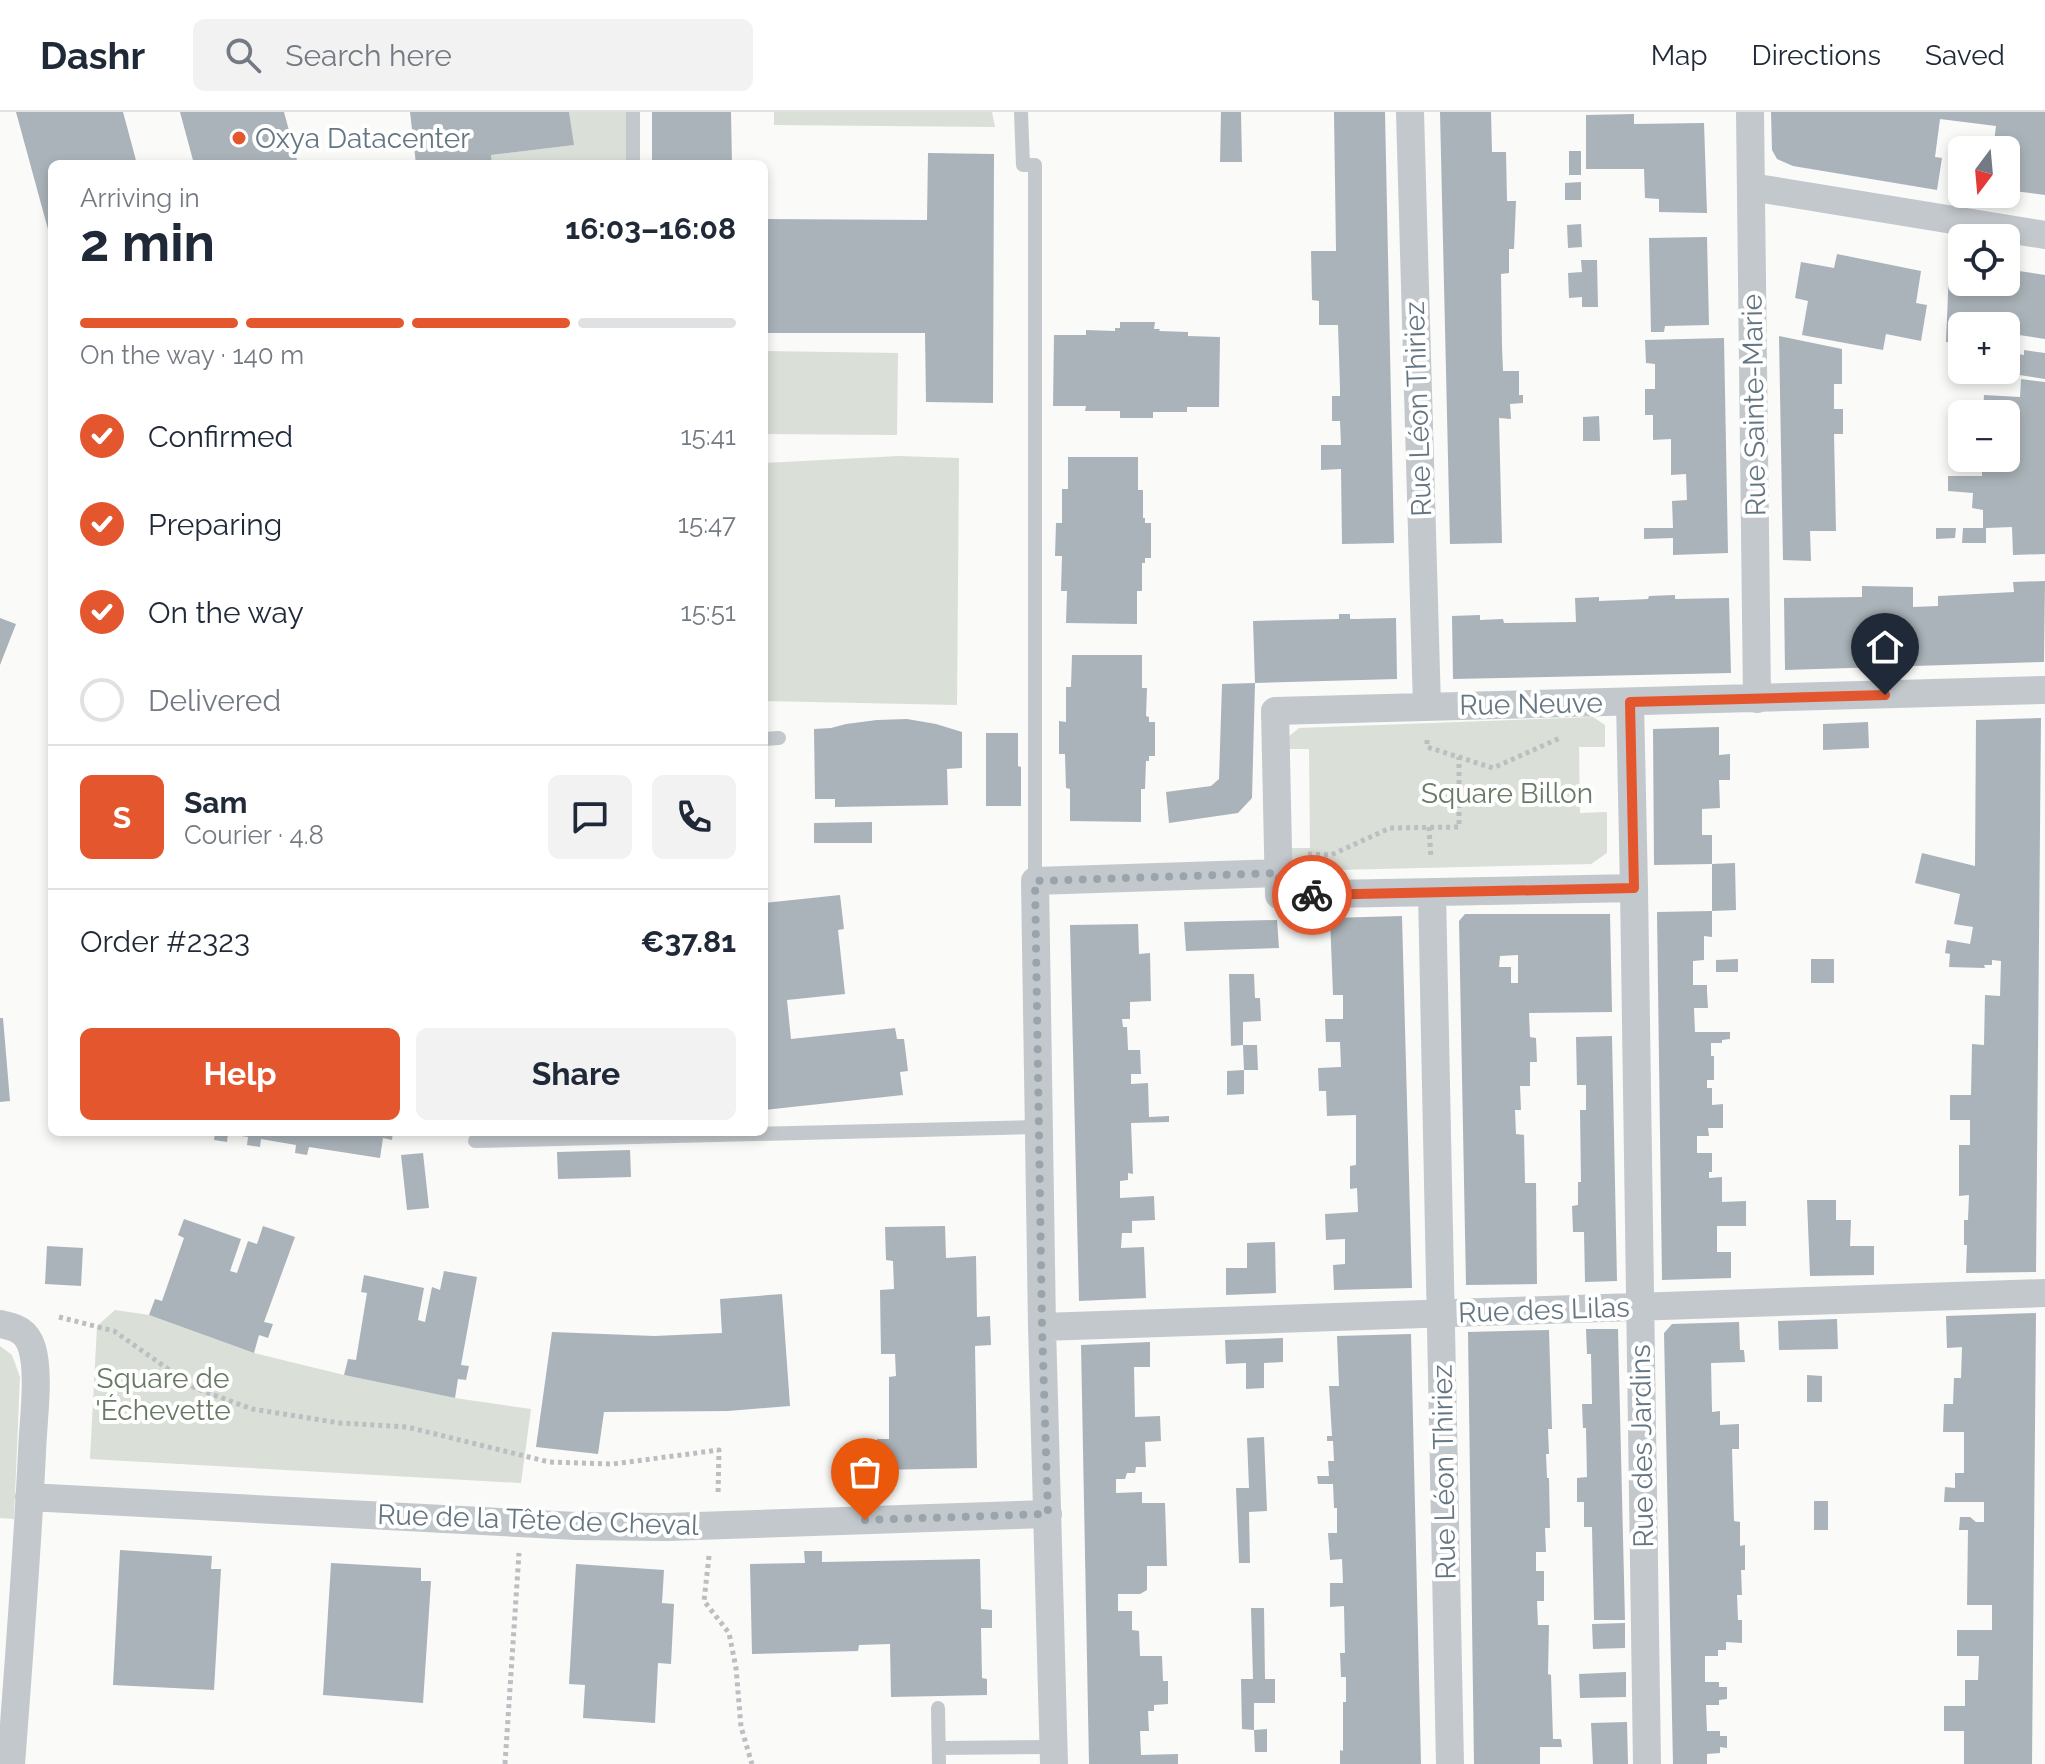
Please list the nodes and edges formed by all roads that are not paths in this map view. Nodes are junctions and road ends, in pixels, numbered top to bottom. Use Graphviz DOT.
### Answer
graph roads {
  1 [pos="633,112"];
  2 [pos="1021,112"];
  3 [pos="1410,112"];
  4 [pos="1750,112"];
  5 [pos="633,160"];
  6 [pos="1751,187"];
  7 [pos="2045,235"];
  8 [pos="2045,690"];
  9 [pos="1757,699"];
  10 [pos="1630,702"];
  11 [pos="1427,707"];
  12 [pos="1278,863"];
  13 [pos="1035,881"];
  14 [pos="1634,888"];
  15 [pos="1432,892"];
  16 [pos="1039,1127"];
  17 [pos="768,1134"];
  18 [pos="676,1136"];
  19 [pos="475,1141"];
  20 [pos="2045,1293"];
  21 [pos="1640,1307"];
  22 [pos="1441,1313"];
  23 [pos="0,1324"];
  24 [pos="1042,1327"];
  25 [pos="29,1497"];
  26 [pos="1048,1514"];
  27 [pos="938,1708"];
  28 [pos="939,1756"];
  29 [pos="1054,1756"];
  30 [pos="11,1764"];
  31 [pos="1450,1764"];
  32 [pos="1647,1764"];
  1 -- 5 [label="lane"];
  2 -- 13 [label="lane"];
  3 -- 11 [label="street, Rue Léon Thiriez"];
  4 -- 6 [label="street, Rue Sainte-Marie"];
  6 -- 7 [label="street"];
  6 -- 9 [label="street, Rue Sainte-Marie"];
  8 -- 9 [label="street, Rue Neuve"];
  9 -- 10 [label="street, Rue Neuve"];
  10 -- 11 [label="street, Rue Neuve"];
  10 -- 14 [label="street"];
  11 -- 12 [label="street, Rue Neuve"];
  12 -- 13 [label="street"];
  12 -- 15 [label="street"];
  13 -- 16 [label="street"];
  14 -- 15 [label="street"];
  14 -- 21 [label="street, Rue des Jardins"];
  15 -- 22 [label="street, Rue Léon Thiriez"];
  16 -- 17 [label="lane"];
  16 -- 24 [label="street"];
  18 -- 19 [label="lane"];
  20 -- 21 [label="street, Rue des Lilas"];
  21 -- 22 [label="street, Rue des Lilas"];
  21 -- 32 [label="street, Rue des Jardins"];
  22 -- 24 [label="street, Rue des Lilas"];
  22 -- 31 [label="street, Rue Léon Thiriez"];
  23 -- 25 [label="street"];
  24 -- 26 [label="street"];
  25 -- 26 [label="street, Rue de la Tête de Cheval"];
  25 -- 30 [label="street"];
  26 -- 29 [label="street"];
  27 -- 28 [label="lane"];
  28 -- 29 [label="lane"];
}
